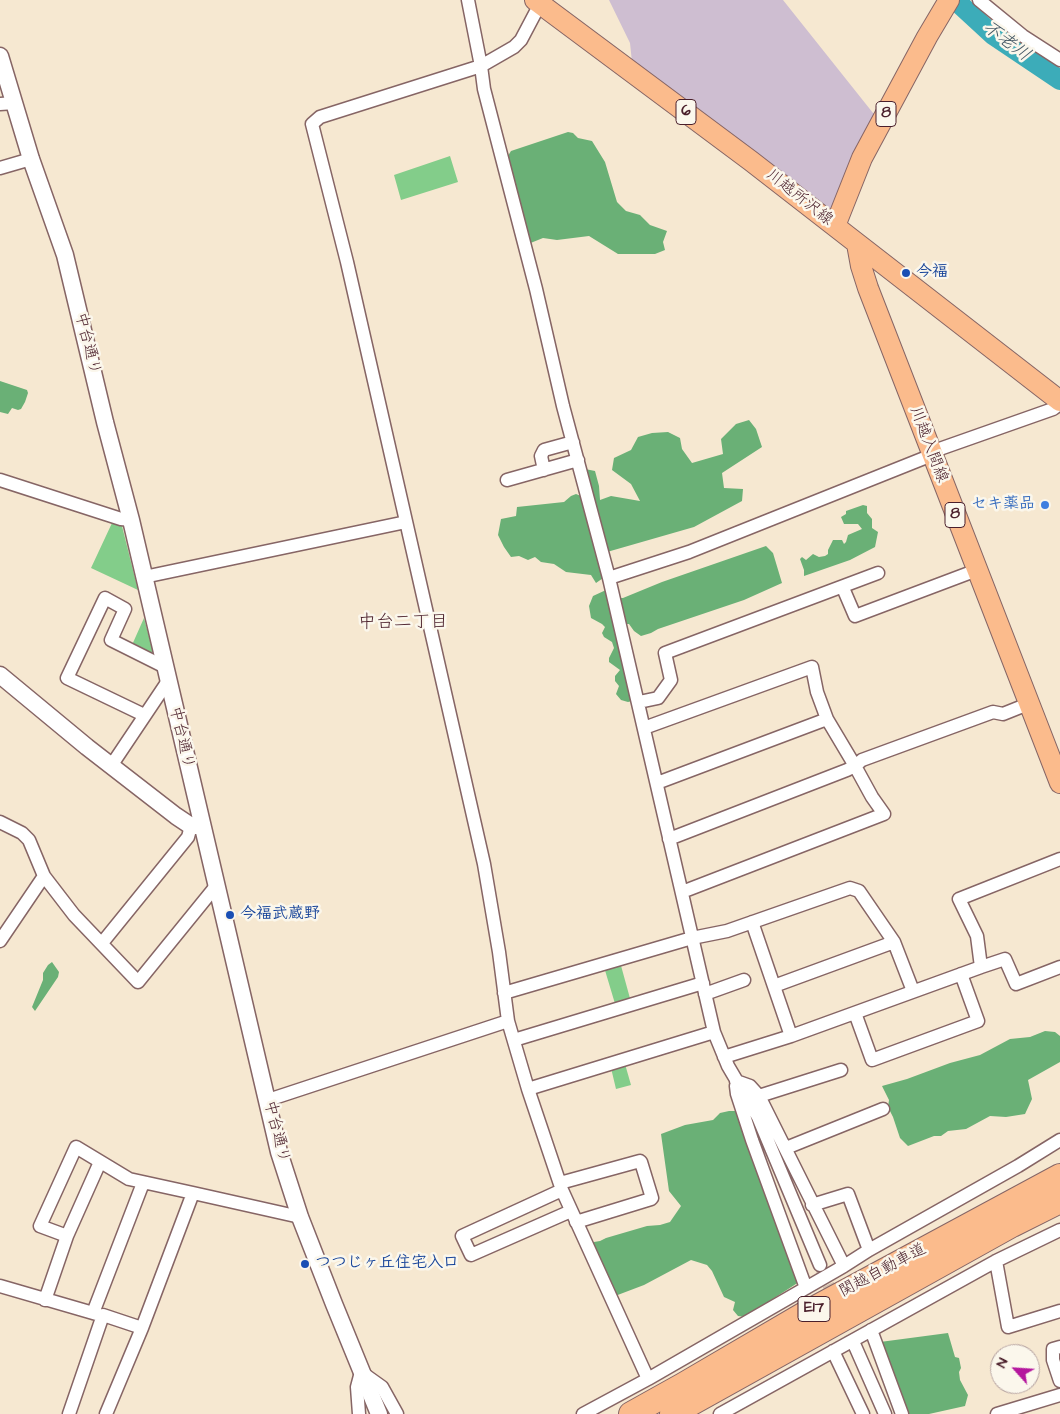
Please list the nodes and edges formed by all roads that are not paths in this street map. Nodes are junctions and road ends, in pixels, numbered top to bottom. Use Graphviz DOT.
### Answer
graph roads {
  1 [pos="468,0"];
  2 [pos="979,0"];
  3 [pos="537,2"];
  4 [pos="947,3"];
  5 [pos="0,56"];
  6 [pos="1060,60"];
  7 [pos="482,66"];
  8 [pos="7,104"];
  9 [pos="31,159"];
  10 [pos="0,168"];
  11 [pos="835,226"];
  12 [pos="857,244"];
  13 [pos="1060,403"];
  14 [pos="573,442"];
  15 [pos="932,454"];
  16 [pos="578,460"];
  17 [pos="544,470"];
  18 [pos="0,480"];
  19 [pos="507,480"];
  20 [pos="131,520"];
  21 [pos="406,522"];
  22 [pos="977,570"];
  23 [pos="878,573"];
  24 [pos="144,577"];
  25 [pos="609,578"];
  26 [pos="843,588"];
  27 [pos="0,674"];
  28 [pos="166,674"];
  29 [pos="639,702"];
  30 [pos="1028,704"];
  31 [pos="144,715"];
  32 [pos="827,719"];
  33 [pos="644,728"];
  34 [pos="111,766"];
  35 [pos="855,766"];
  36 [pos="1059,779"];
  37 [pos="657,784"];
  38 [pos="0,822"];
  39 [pos="197,826"];
  40 [pos="669,839"];
  41 [pos="1060,859"];
  42 [pos="44,876"];
  43 [pos="216,886"];
  44 [pos="682,892"];
  45 [pos="752,922"];
  46 [pos="692,938"];
  47 [pos="0,941"];
  48 [pos="894,942"];
  49 [pos="102,943"];
  50 [pos="981,967"];
  51 [pos="1060,967"];
  52 [pos="961,974"];
  53 [pos="744,980"];
  54 [pos="774,986"];
  55 [pos="704,989"];
  56 [pos="912,991"];
  57 [pos="504,992"];
  58 [pos="855,1013"];
  59 [pos="508,1022"];
  60 [pos="714,1032"];
  61 [pos="791,1036"];
  62 [pos="514,1040"];
  63 [pos="724,1057"];
  64 [pos="841,1070"];
  65 [pos="736,1080"];
  66 [pos="528,1089"];
  67 [pos="759,1096"];
  68 [pos="268,1100"];
  69 [pos="884,1110"];
  70 [pos="1060,1140"];
  71 [pos="786,1148"];
  72 [pos="100,1162"];
  73 [pos="1060,1176"];
  74 [pos="143,1183"];
  75 [pos="561,1187"];
  76 [pos="193,1193"];
  77 [pos="1060,1201"];
  78 [pos="812,1205"];
  79 [pos="574,1216"];
  80 [pos="300,1217"];
  81 [pos="1060,1230"];
  82 [pos="67,1236"];
  83 [pos="869,1250"];
  84 [pos="996,1261"];
  85 [pos="820,1265"];
  86 [pos="844,1266"];
  87 [pos="0,1286"];
  88 [pos="806,1288"];
  89 [pos="45,1300"];
  90 [pos="1060,1311"];
  91 [pos="98,1314"];
  92 [pos="142,1328"];
  93 [pos="871,1330"];
  94 [pos="855,1346"];
  95 [pos="1060,1347"];
  96 [pos="833,1351"];
  97 [pos="365,1379"];
  98 [pos="648,1380"];
  99 [pos="1060,1381"];
  100 [pos="1060,1395"];
  101 [pos="69,1414"];
  102 [pos="106,1414"];
  103 [pos="359,1414"];
  104 [pos="379,1414"];
  105 [pos="397,1414"];
  106 [pos="583,1414"];
  107 [pos="630,1414"];
  108 [pos="672,1414"];
  109 [pos="720,1414"];
  110 [pos="863,1414"];
  111 [pos="885,1414"];
  112 [pos="902,1414"];
  113 [pos="997,1414"];
  1 -- 7 [label="street"];
  2 -- 6 [label="street"];
  3 -- 7 [label="street"];
  3 -- 11 [label="main road, 川越所沢線 / 6"];
  4 -- 11 [label="main road, 8"];
  5 -- 8 [label="street, 中台通り"];
  7 -- 14 [label="street"];
  7 -- 21 [label="street"];
  8 -- 9 [label="street, 中台通り"];
  9 -- 10 [label="street"];
  9 -- 20 [label="street, 中台通り"];
  11 -- 12 [label="main road, 川越所沢線 / 6"];
  12 -- 13 [label="main road, 川越所沢線 / 6"];
  12 -- 15 [label="main road, 川越入間線 / 8"];
  13 -- 15 [label="street"];
  14 -- 16 [label="street"];
  14 -- 17 [label="street"];
  15 -- 22 [label="main road, 川越入間線 / 8"];
  15 -- 25 [label="street"];
  16 -- 17 [label="street"];
  16 -- 25 [label="street"];
  17 -- 19 [label="street"];
  18 -- 20 [label="street"];
  20 -- 24 [label="street, 中台通り"];
  21 -- 24 [label="street"];
  21 -- 57 [label="street"];
  22 -- 26 [label="street"];
  22 -- 30 [label="main road, 川越入間線 / 8"];
  23 -- 26 [label="street"];
  24 -- 28 [label="street, 中台通り"];
  25 -- 29 [label="street"];
  26 -- 29 [label="street"];
  27 -- 34 [label="street"];
  28 -- 31 [label="street"];
  28 -- 31 [label="street"];
  28 -- 39 [label="street, 中台通り"];
  29 -- 33 [label="street"];
  30 -- 35 [label="street"];
  30 -- 36 [label="main road, 川越入間線 / 8"];
  31 -- 34 [label="street"];
  32 -- 33 [label="street"];
  32 -- 35 [label="street"];
  32 -- 37 [label="street"];
  33 -- 37 [label="street"];
  34 -- 39 [label="street"];
  35 -- 40 [label="street"];
  35 -- 44 [label="street"];
  37 -- 40 [label="street"];
  38 -- 42 [label="street"];
  39 -- 43 [label="street, 中台通り"];
  39 -- 49 [label="street"];
  40 -- 44 [label="street"];
  41 -- 50 [label="street"];
  42 -- 47 [label="street"];
  42 -- 49 [label="street"];
  43 -- 49 [label="street"];
  43 -- 68 [label="street, 中台通り"];
  44 -- 46 [label="street"];
  45 -- 46 [label="street"];
  45 -- 48 [label="street"];
  45 -- 54 [label="street"];
  46 -- 55 [label="street"];
  46 -- 57 [label="street"];
  48 -- 54 [label="street"];
  48 -- 56 [label="street"];
  50 -- 51 [label="street"];
  50 -- 52 [label="street"];
  52 -- 56 [label="street"];
  52 -- 58 [label="street"];
  53 -- 55 [label="street"];
  54 -- 61 [label="street"];
  55 -- 60 [label="street"];
  55 -- 62 [label="street"];
  56 -- 58 [label="street"];
  57 -- 59 [label="street"];
  58 -- 61 [label="street"];
  59 -- 62 [label="street"];
  59 -- 68 [label="street"];
  60 -- 63 [label="street"];
  60 -- 66 [label="street"];
  61 -- 63 [label="street"];
  62 -- 66 [label="street"];
  63 -- 65 [label="street"];
  64 -- 67 [label="street"];
  65 -- 67 [label="street"];
  65 -- 85 [label="street"];
  65 -- 88 [label="street"];
  66 -- 75 [label="street"];
  67 -- 71 [label="street"];
  68 -- 80 [label="street, 中台通り"];
  69 -- 71 [label="street"];
  70 -- 83 [label="street"];
  71 -- 78 [label="street"];
  72 -- 74 [label="street"];
  72 -- 82 [label="street"];
  72 -- 82 [label="street"];
  73 -- 107 [label="highway, 関越自動車道 / E17"];
  74 -- 76 [label="street"];
  74 -- 91 [label="street"];
  75 -- 79 [label="street"];
  75 -- 79 [label="street"];
  75 -- 79 [label="street"];
  76 -- 80 [label="street"];
  76 -- 92 [label="street"];
  77 -- 108 [label="highway, 関越自動車道 / E17"];
  78 -- 83 [label="street"];
  78 -- 86 [label="street"];
  79 -- 98 [label="street"];
  80 -- 97 [label="street, 中台通り"];
  81 -- 84 [label="street"];
  82 -- 89 [label="street"];
  83 -- 86 [label="street"];
  84 -- 90 [label="street"];
  84 -- 93 [label="street"];
  86 -- 88 [label="street"];
  87 -- 89 [label="street"];
  88 -- 98 [label="street"];
  89 -- 91 [label="street"];
  91 -- 92 [label="street"];
  91 -- 101 [label="street"];
  92 -- 102 [label="street"];
  93 -- 96 [label="street"];
  93 -- 112 [label="street"];
  94 -- 111 [label="street"];
  95 -- 99 [label="street"];
  96 -- 109 [label="street"];
  96 -- 110 [label="street"];
  97 -- 103 [label="street"];
  97 -- 104 [label="street, 中台通り"];
  97 -- 105 [label="street"];
  98 -- 106 [label="street"];
  100 -- 113 [label="street"];
}
